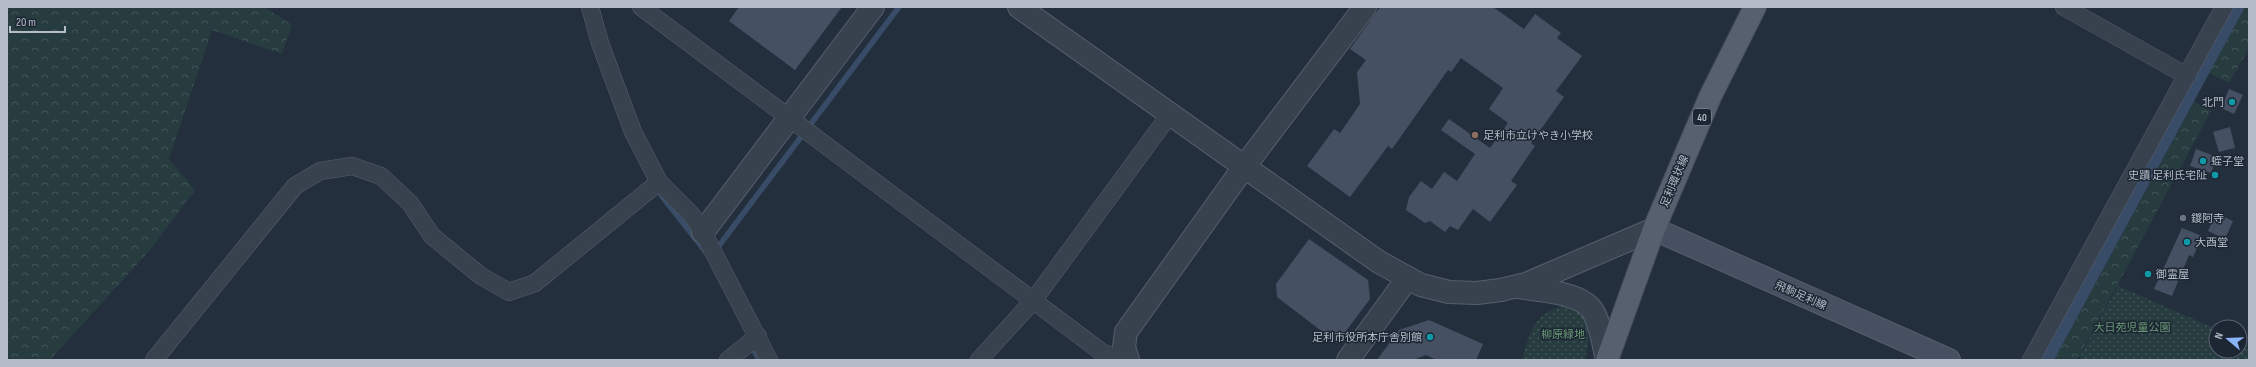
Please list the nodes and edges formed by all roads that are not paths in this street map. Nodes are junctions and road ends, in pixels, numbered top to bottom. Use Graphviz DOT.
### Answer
graph roads {
  1 [pos="590,7"];
  2 [pos="642,7"];
  3 [pos="873,7"];
  4 [pos="1019,7"];
  5 [pos="1755,7"];
  6 [pos="2064,7"];
  7 [pos="2224,7"];
  8 [pos="1356,10"];
  9 [pos="2187,76"];
  10 [pos="1170,114"];
  11 [pos="788,118"];
  12 [pos="1244,167"];
  13 [pos="659,182"];
  14 [pos="1654,229"];
  15 [pos="703,232"];
  16 [pos="1407,279"];
  17 [pos="1516,286"];
  18 [pos="1033,301"];
  19 [pos="758,336"];
  20 [pos="154,360"];
  21 [pos="728,360"];
  22 [pos="769,360"];
  23 [pos="979,360"];
  24 [pos="1124,360"];
  25 [pos="1128,360"];
  26 [pos="1348,360"];
  27 [pos="1607,360"];
  28 [pos="1949,360"];
  29 [pos="2031,360"];
  1 -- 13 [label="street"];
  2 -- 11 [label="street"];
  3 -- 11 [label="street"];
  4 -- 10 [label="street"];
  5 -- 14 [label="main road, 足利環状線 / 40"];
  6 -- 9 [label="street"];
  7 -- 9 [label="street"];
  8 -- 12 [label="street"];
  9 -- 29 [label="street"];
  10 -- 12 [label="street"];
  10 -- 18 [label="street"];
  11 -- 15 [label="street"];
  11 -- 18 [label="street"];
  12 -- 16 [label="street"];
  12 -- 25 [label="street"];
  13 -- 15 [label="street"];
  13 -- 20 [label="street"];
  14 -- 17 [label="street"];
  14 -- 27 [label="main road, 足利環状線 / 40"];
  14 -- 28 [label="main road, 飛駒足利線"];
  15 -- 19 [label="street"];
  16 -- 17 [label="street"];
  16 -- 26 [label="street"];
  17 -- 27 [label="street"];
  18 -- 23 [label="street"];
  18 -- 24 [label="street"];
  19 -- 21 [label="street"];
  19 -- 22 [label="street"];
}
